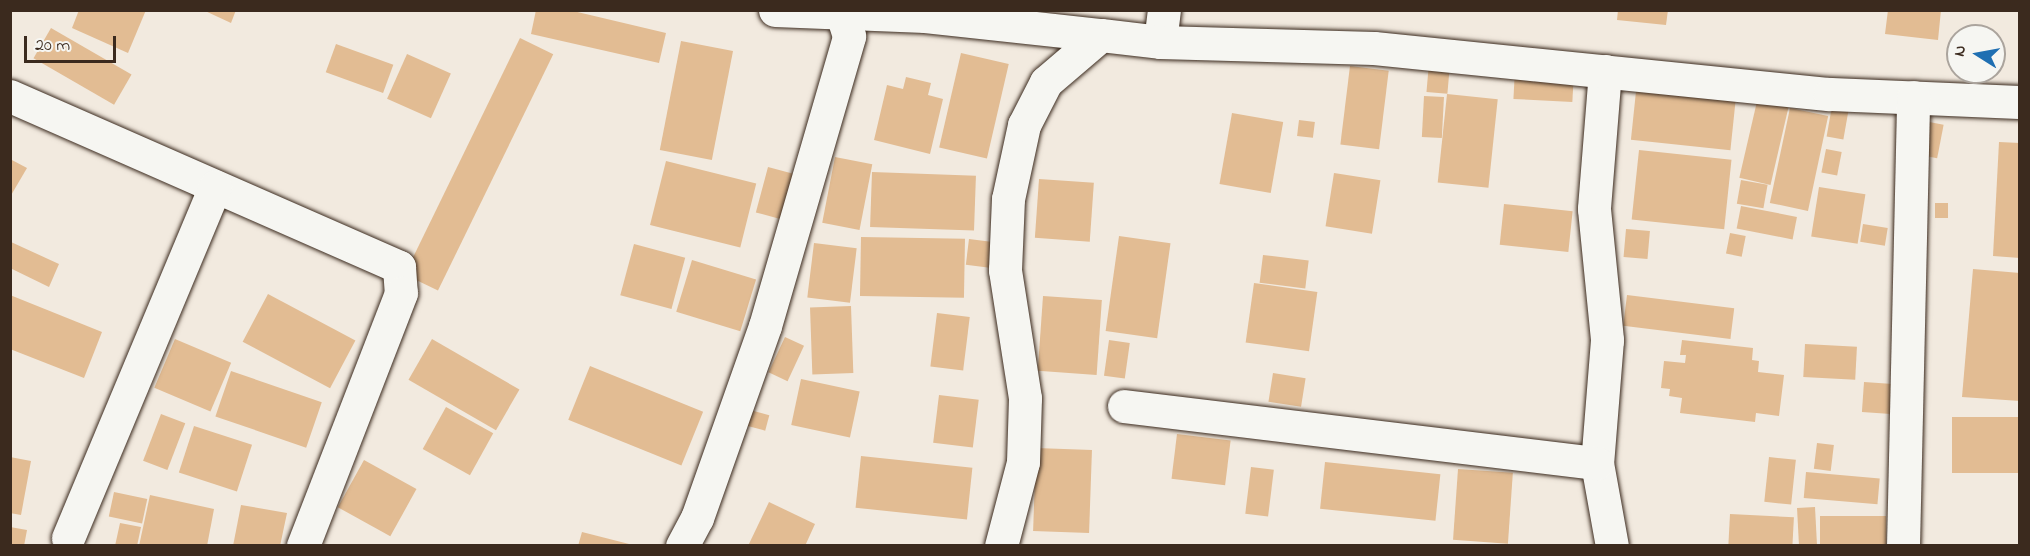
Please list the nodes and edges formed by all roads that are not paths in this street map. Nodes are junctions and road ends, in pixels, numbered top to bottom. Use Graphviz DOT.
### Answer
graph roads {
  1 [pos="775,10"];
  2 [pos="1164,10"];
  3 [pos="842,14"];
  4 [pos="1101,35"];
  5 [pos="1160,42"];
  6 [pos="1605,71"];
  7 [pos="10,96"];
  8 [pos="1913,97"];
  9 [pos="2019,102"];
  10 [pos="215,187"];
  11 [pos="1124,406"];
  12 [pos="1597,463"];
  13 [pos="68,538"];
  14 [pos="303,546"];
  15 [pos="682,546"];
  16 [pos="1001,546"];
  17 [pos="1612,546"];
  18 [pos="1903,546"];
  1 -- 3 [label="street"];
  2 -- 5 [label="street"];
  3 -- 4 [label="street"];
  3 -- 15 [label="street"];
  4 -- 5 [label="street"];
  4 -- 16 [label="street"];
  5 -- 6 [label="street"];
  6 -- 8 [label="street"];
  6 -- 12 [label="street"];
  7 -- 10 [label="street"];
  8 -- 9 [label="street"];
  8 -- 18 [label="street"];
  10 -- 13 [label="street"];
  10 -- 14 [label="street"];
  11 -- 12 [label="street"];
  12 -- 17 [label="street"];
}
